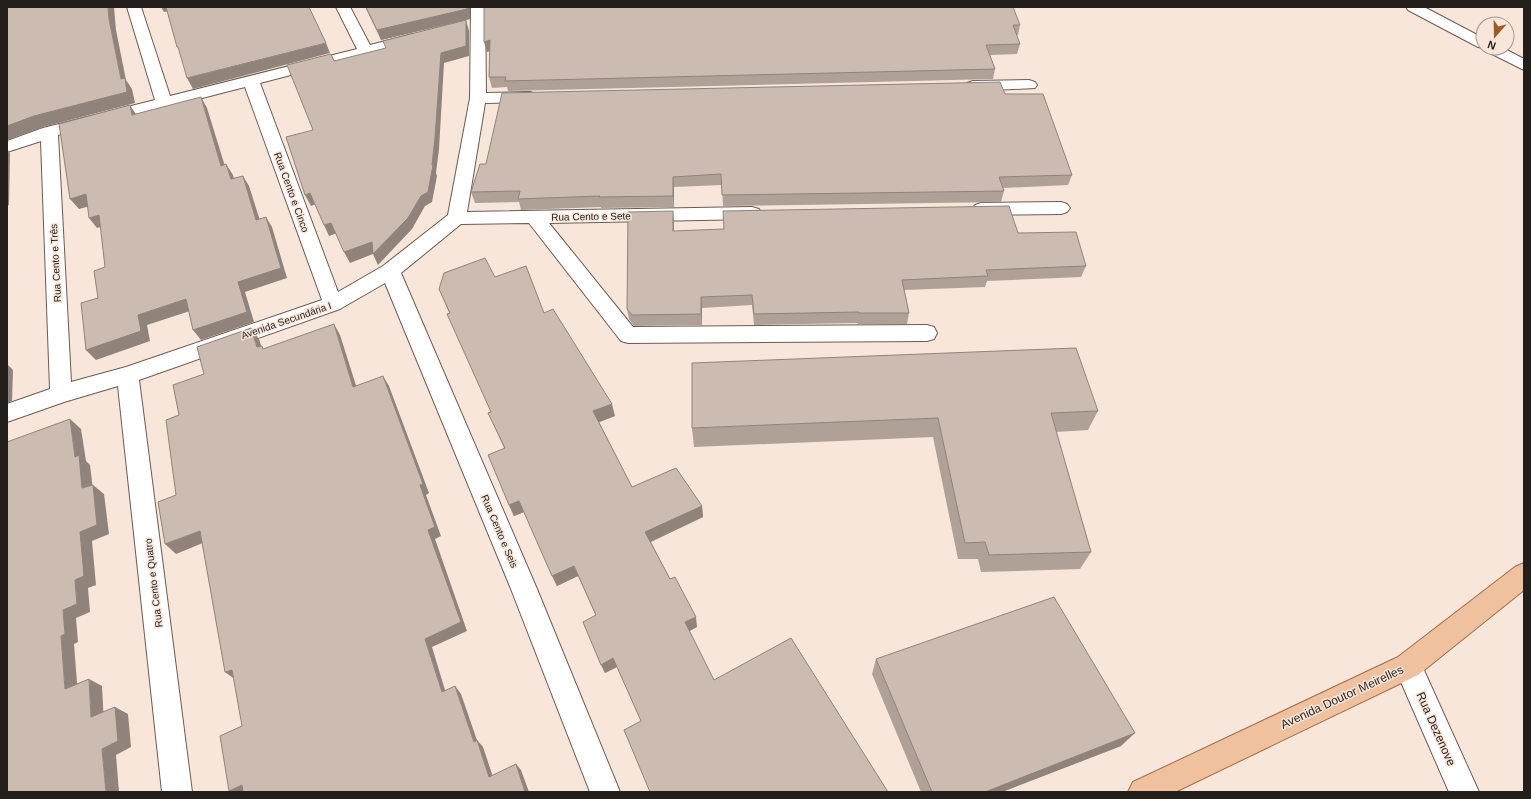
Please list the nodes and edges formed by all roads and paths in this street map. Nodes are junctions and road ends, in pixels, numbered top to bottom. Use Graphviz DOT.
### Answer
graph roads {
  1 [pos="134,7"];
  2 [pos="343,7"];
  3 [pos="1413,7"];
  4 [pos="472,19"];
  5 [pos="425,36"];
  6 [pos="1475,40"];
  7 [pos="365,50"];
  8 [pos="1507,56"];
  9 [pos="1524,65"];
  10 [pos="251,81"];
  11 [pos="1029,85"];
  12 [pos="957,86"];
  13 [pos="542,96"];
  14 [pos="478,98"];
  15 [pos="164,101"];
  16 [pos="49,132"];
  17 [pos="7,147"];
  18 [pos="1061,208"];
  19 [pos="965,210"];
  20 [pos="765,213"];
  21 [pos="534,217"];
  22 [pos="457,218"];
  23 [pos="390,272"];
  24 [pos="333,304"];
  25 [pos="927,333"];
  26 [pos="128,375"];
  27 [pos="61,394"];
  28 [pos="7,413"];
  29 [pos="1524,574"];
  30 [pos="1408,666"];
  31 [pos="177,792"];
  32 [pos="605,792"];
  33 [pos="1143,792"];
  34 [pos="1464,792"];
  1 -- 15 [label="street"];
  2 -- 7 [label="street"];
  3 -- 6 [label="street"];
  4 -- 14 [label="street"];
  5 -- 7 [label="street"];
  7 -- 10 [label="street"];
  8 -- 9 [label="street"];
  10 -- 15 [label="street"];
  10 -- 24 [label="street, Rua Cento e Cinco"];
  11 -- 12 [label="street"];
  13 -- 14 [label="street"];
  14 -- 22 [label="street"];
  15 -- 16 [label="street"];
  16 -- 17 [label="street"];
  16 -- 27 [label="street, Rua Cento e Três"];
  18 -- 19 [label="street"];
  20 -- 21 [label="street, Rua Cento e Sete"];
  21 -- 22 [label="street, Rua Cento e Sete"];
  21 -- 25 [label="street"];
  22 -- 23 [label="street, Avenida Secundária I"];
  23 -- 24 [label="street, Avenida Secundária I"];
  23 -- 32 [label="street, Rua Cento e Seis"];
  24 -- 26 [label="street, Avenida Secundária I"];
  26 -- 27 [label="street, Avenida Secundária I"];
  26 -- 31 [label="street, Rua Cento e Quatro"];
  27 -- 28 [label="street, Avenida Secundária I"];
  29 -- 30 [label="main road, Avenida Doutor Meirelles"];
  30 -- 33 [label="main road, Avenida Doutor Meirelles"];
  30 -- 34 [label="street, Rua Dezenove"];
}
